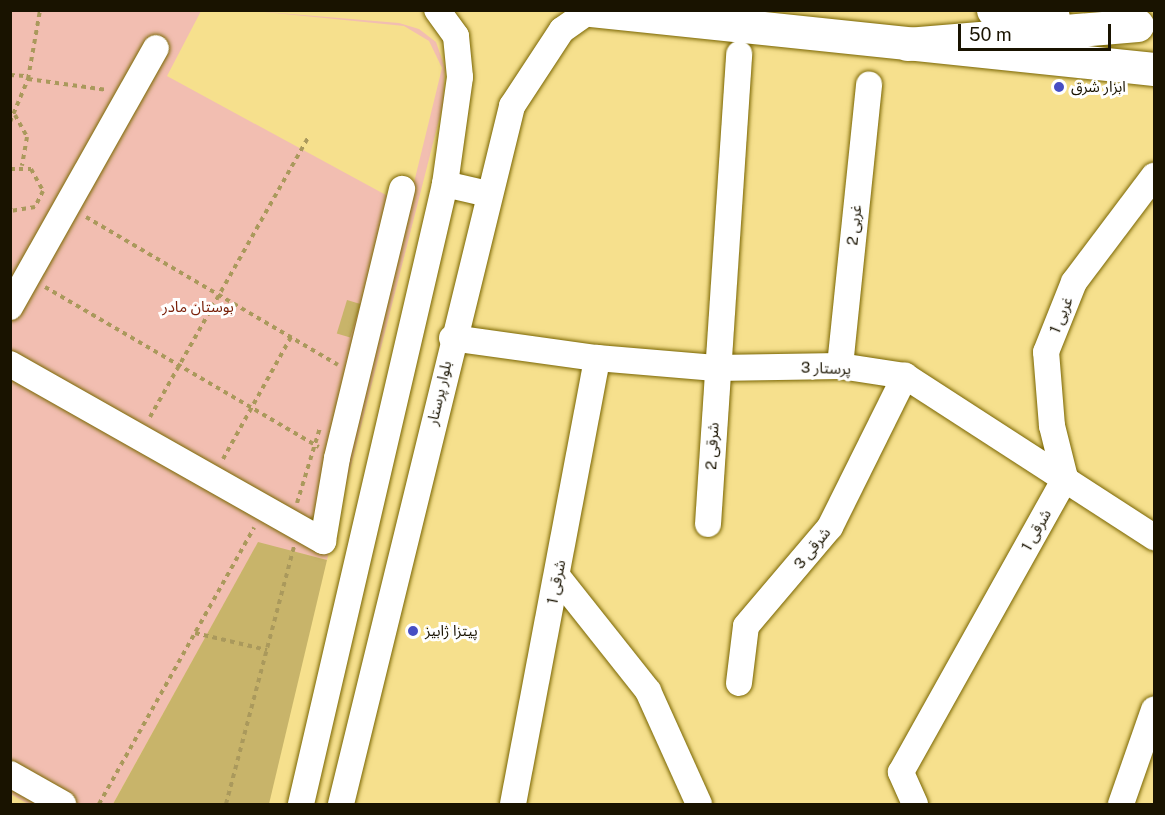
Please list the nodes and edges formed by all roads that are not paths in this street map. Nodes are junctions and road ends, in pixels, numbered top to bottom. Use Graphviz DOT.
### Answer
graph roads {
  1 [pos="437,10"];
  2 [pos="591,10"];
  3 [pos="993,10"];
  4 [pos="1146,26"];
  5 [pos="907,44"];
  6 [pos="156,48"];
  7 [pos="739,54"];
  8 [pos="1155,69"];
  9 [pos="869,84"];
  10 [pos="1155,176"];
  11 [pos="446,184"];
  12 [pos="402,189"];
  13 [pos="488,194"];
  14 [pos="10,307"];
  15 [pos="452,338"];
  16 [pos="597,358"];
  17 [pos="10,364"];
  18 [pos="840,366"];
  19 [pos="716,368"];
  20 [pos="904,376"];
  21 [pos="1065,478"];
  22 [pos="708,524"];
  23 [pos="1152,531"];
  24 [pos="557,576"];
  25 [pos="739,683"];
  26 [pos="1155,710"];
  27 [pos="1149,743"];
  28 [pos="10,774"];
  29 [pos="63,804"];
  30 [pos="301,804"];
  31 [pos="341,804"];
  32 [pos="513,804"];
  33 [pos="699,804"];
  34 [pos="915,804"];
  35 [pos="1121,804"];
  1 -- 11 [label="street"];
  2 -- 5 [label="main road"];
  2 -- 13 [label="street, بلوار پرستار"];
  3 -- 4 [label="main road"];
  4 -- 5 [label="main road"];
  5 -- 8 [label="main road"];
  6 -- 14 [label="street"];
  7 -- 19 [label="street"];
  9 -- 18 [label="street, غربی 2"];
  10 -- 21 [label="street, غربی 1"];
  11 -- 13 [label="street"];
  11 -- 30 [label="street"];
  12 -- 17 [label="street"];
  13 -- 15 [label="street, بلوار پرستار"];
  15 -- 16 [label="street, پرستار 3"];
  15 -- 31 [label="street, بلوار پرستار"];
  16 -- 19 [label="street, پرستار 3"];
  16 -- 24 [label="street, شرقی 1"];
  18 -- 19 [label="street, پرستار 3"];
  18 -- 20 [label="street, پرستار 3"];
  19 -- 22 [label="street, شرقی 2"];
  20 -- 21 [label="street, پرستار 3"];
  20 -- 25 [label="street, شرقی 3"];
  21 -- 23 [label="street, پرستار 3"];
  21 -- 34 [label="street, شرقی 1"];
  24 -- 32 [label="street, شرقی 1"];
  24 -- 33 [label="street"];
  26 -- 27 [label="street"];
  27 -- 35 [label="street"];
  28 -- 29 [label="street"];
}
